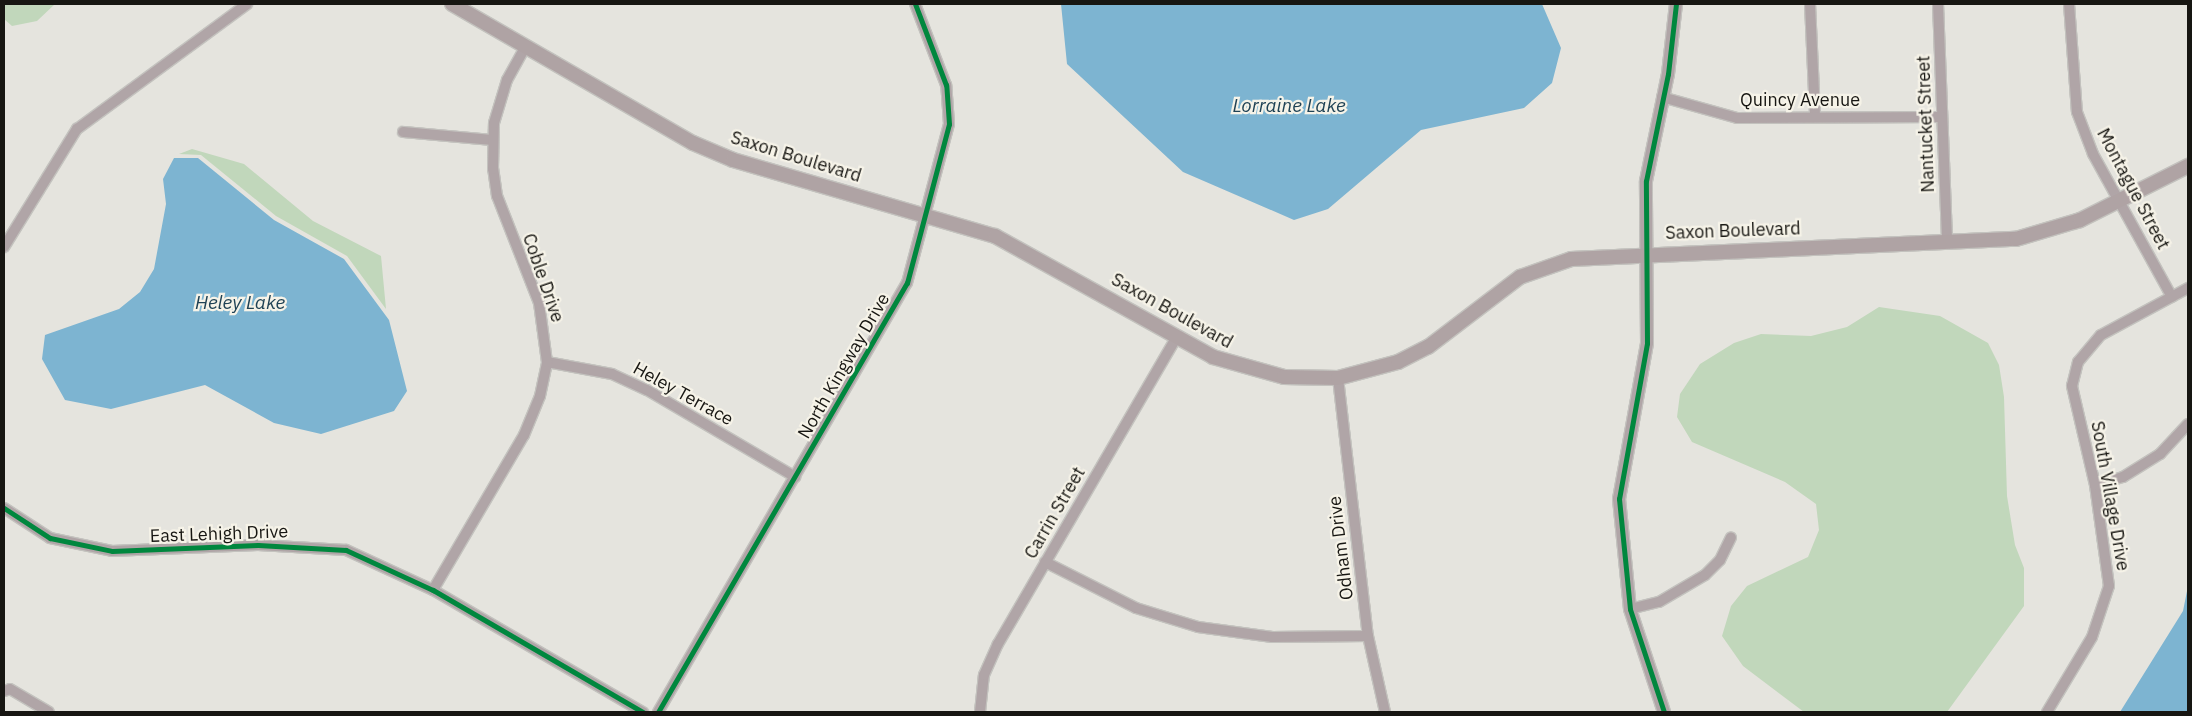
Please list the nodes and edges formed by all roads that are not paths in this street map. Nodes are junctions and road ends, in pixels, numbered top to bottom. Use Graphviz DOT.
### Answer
graph roads {
  1 [pos="246,4"];
  2 [pos="452,4"];
  3 [pos="915,4"];
  4 [pos="1676,4"];
  5 [pos="1810,4"];
  6 [pos="1938,4"];
  7 [pos="2069,4"];
  8 [pos="526,46"];
  9 [pos="1662,97"];
  10 [pos="1815,116"];
  11 [pos="1942,117"];
  12 [pos="403,132"];
  13 [pos="493,140"];
  14 [pos="2188,166"];
  15 [pos="2119,200"];
  16 [pos="926,215"];
  17 [pos="1947,243"];
  18 [pos="4,246"];
  19 [pos="1646,253"];
  20 [pos="2188,288"];
  21 [pos="2172,297"];
  22 [pos="1177,337"];
  23 [pos="547,362"];
  24 [pos="1338,378"];
  25 [pos="2188,424"];
  26 [pos="795,477"];
  27 [pos="2095,485"];
  28 [pos="4,508"];
  29 [pos="1731,537"];
  30 [pos="1045,562"];
  31 [pos="433,590"];
  32 [pos="1630,609"];
  33 [pos="1368,636"];
  34 [pos="4,691"];
  35 [pos="49,712"];
  36 [pos="643,712"];
  37 [pos="658,712"];
  38 [pos="980,712"];
  39 [pos="1385,712"];
  40 [pos="1664,712"];
  41 [pos="2047,712"];
  1 -- 18 [label="street"];
  2 -- 8 [label="main road, Saxon Boulevard"];
  3 -- 16 [label="street, North Kingway Drive"];
  4 -- 9 [label="street"];
  5 -- 10 [label="street"];
  6 -- 11 [label="street, Nantucket Street"];
  7 -- 15 [label="street, Montague Street"];
  8 -- 13 [label="street, Coble Drive"];
  8 -- 16 [label="main road, Saxon Boulevard"];
  9 -- 10 [label="street, Quincy Avenue"];
  9 -- 19 [label="street"];
  10 -- 11 [label="street, Quincy Avenue"];
  11 -- 17 [label="street, Nantucket Street"];
  12 -- 13 [label="street"];
  13 -- 23 [label="street, Coble Drive"];
  14 -- 15 [label="main road, Saxon Boulevard"];
  15 -- 17 [label="main road, Saxon Boulevard"];
  15 -- 21 [label="street, Montague Street"];
  16 -- 22 [label="main road, Saxon Boulevard"];
  16 -- 26 [label="street, North Kingway Drive"];
  17 -- 19 [label="main road, Saxon Boulevard"];
  19 -- 24 [label="main road, Saxon Boulevard"];
  19 -- 32 [label="street"];
  20 -- 21 [label="street"];
  21 -- 27 [label="street, South Village Drive"];
  22 -- 24 [label="main road, Saxon Boulevard"];
  22 -- 30 [label="street, Carrin Street"];
  23 -- 26 [label="street, Heley Terrace"];
  23 -- 31 [label="street, Coble Drive"];
  24 -- 33 [label="street, Odham Drive"];
  25 -- 27 [label="street"];
  26 -- 37 [label="street, North Kingway Drive"];
  27 -- 41 [label="street, South Village Drive"];
  28 -- 31 [label="street, East Lehigh Drive"];
  29 -- 32 [label="street"];
  30 -- 33 [label="street"];
  30 -- 38 [label="street, Carrin Street"];
  31 -- 36 [label="street, East Lehigh Drive"];
  32 -- 40 [label="street"];
  33 -- 39 [label="street, Odham Drive"];
  34 -- 35 [label="street"];
}
